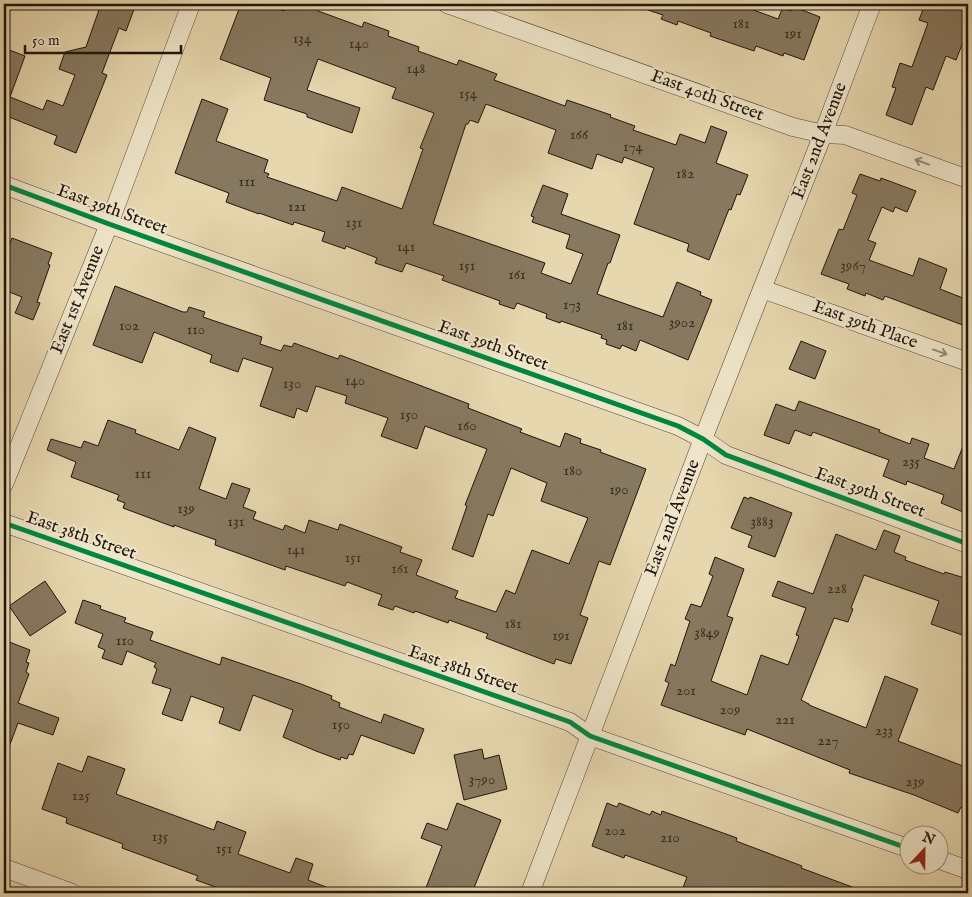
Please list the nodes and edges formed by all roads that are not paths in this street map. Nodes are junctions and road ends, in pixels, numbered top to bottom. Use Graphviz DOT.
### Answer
graph roads {
  1 [pos="191,4"];
  2 [pos="447,4"];
  3 [pos="872,4"];
  4 [pos="823,134"];
  5 [pos="968,179"];
  6 [pos="4,184"];
  7 [pos="108,224"];
  8 [pos="762,289"];
  9 [pos="968,362"];
  10 [pos="703,439"];
  11 [pos="4,484"];
  12 [pos="4,523"];
  13 [pos="968,544"];
  14 [pos="590,736"];
  15 [pos="900,845"];
  16 [pos="950,864"];
  17 [pos="4,868"];
  18 [pos="968,870"];
  19 [pos="72,893"];
  20 [pos="530,893"];
  1 -- 7 [label="street, East 1st Avenue"];
  2 -- 4 [label="street, East 40th Street"];
  3 -- 4 [label="street, East 2nd Avenue"];
  5 -- 4 [label="street, East 40th Street, one-way"];
  4 -- 8 [label="street, East 2nd Avenue"];
  6 -- 7 [label="street, East 39th Street"];
  7 -- 10 [label="street, East 39th Street"];
  7 -- 11 [label="street, East 1st Avenue"];
  8 -- 9 [label="street, East 39th Place, one-way"];
  8 -- 10 [label="street, East 2nd Avenue"];
  10 -- 13 [label="street, East 39th Street"];
  10 -- 14 [label="street, East 2nd Avenue"];
  12 -- 14 [label="street, East 38th Street"];
  14 -- 15 [label="street, East 38th Street"];
  14 -- 20 [label="street, East 2nd Avenue"];
  16 -- 18 [label="street"];
  17 -- 19 [label="street"];
}
